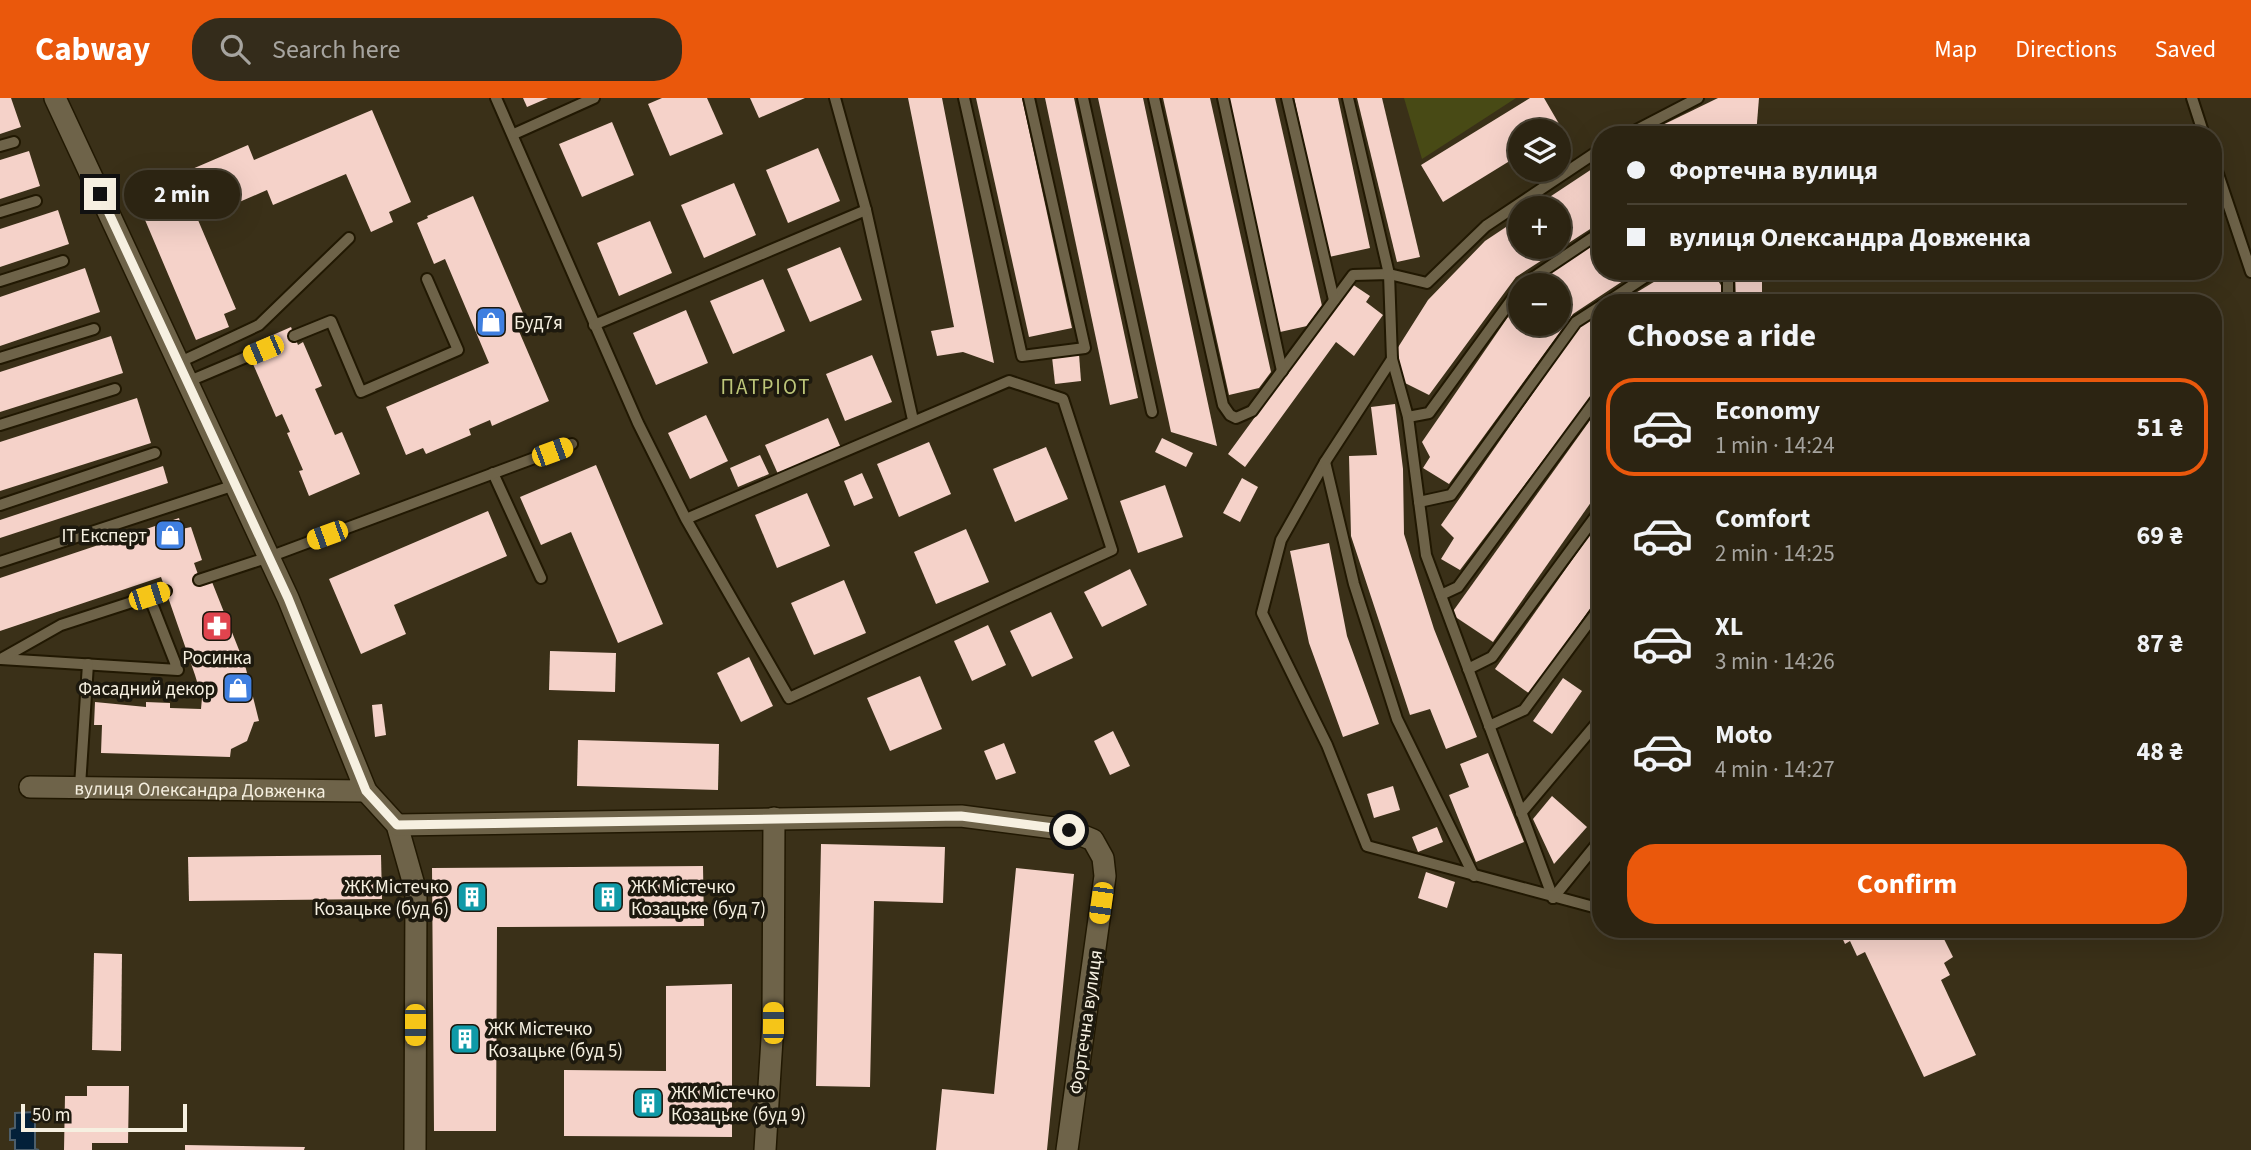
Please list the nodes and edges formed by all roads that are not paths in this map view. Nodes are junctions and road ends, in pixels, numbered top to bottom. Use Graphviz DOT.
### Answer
graph roads {
  1 [pos="55,98"];
  2 [pos="496,98"];
  3 [pos="594,98"];
  4 [pos="835,98"];
  5 [pos="964,98"];
  6 [pos="1029,98"];
  7 [pos="1083,98"];
  8 [pos="1154,98"];
  9 [pos="1223,98"];
  10 [pos="1287,98"];
  11 [pos="1348,98"];
  12 [pos="1698,98"];
  13 [pos="2192,98"];
  14 [pos="1644,126"];
  15 [pos="2201,126"];
  16 [pos="514,134"];
  17 [pos="14,142"];
  18 [pos="0,146"];
  19 [pos="1592,155"];
  20 [pos="2222,186"];
  21 [pos="36,201"];
  22 [pos="866,210"];
  23 [pos="0,212"];
  24 [pos="349,238"];
  25 [pos="1592,238"];
  26 [pos="63,261"];
  27 [pos="2251,272"];
  28 [pos="1541,273"];
  29 [pos="1389,274"];
  30 [pos="428,279"];
  31 [pos="1640,280"];
  32 [pos="0,281"];
  33 [pos="1618,294"];
  34 [pos="1334,300"];
  35 [pos="1508,305"];
  36 [pos="1592,311"];
  37 [pos="594,325"];
  38 [pos="94,329"];
  39 [pos="295,336"];
  40 [pos="263,350"];
  41 [pos="0,358"];
  42 [pos="1392,359"];
  43 [pos="1282,371"];
  44 [pos="183,373"];
  45 [pos="115,390"];
  46 [pos="1592,405"];
  47 [pos="1152,412"];
  48 [pos="1408,417"];
  49 [pos="913,420"];
  50 [pos="0,425"];
  51 [pos="572,444"];
  52 [pos="155,453"];
  53 [pos="1325,462"];
  54 [pos="493,473"];
  55 [pos="235,485"];
  56 [pos="1419,502"];
  57 [pos="0,505"];
  58 [pos="686,519"];
  59 [pos="1592,521"];
  60 [pos="269,557"];
  61 [pos="0,562"];
  62 [pos="541,578"];
  63 [pos="200,580"];
  64 [pos="166,591"];
  65 [pos="149,596"];
  66 [pos="1441,596"];
  67 [pos="1592,619"];
  68 [pos="1,659"];
  69 [pos="88,664"];
  70 [pos="1468,669"];
  71 [pos="1489,726"];
  72 [pos="1592,729"];
  73 [pos="30,786"];
  74 [pos="80,786"];
  75 [pos="366,791"];
  76 [pos="1521,813"];
  77 [pos="774,818"];
  78 [pos="397,825"];
  79 [pos="1592,850"];
  80 [pos="1474,876"];
  81 [pos="1553,898"];
  82 [pos="1592,907"];
  83 [pos="415,1150"];
  84 [pos="765,1150"];
  85 [pos="1067,1150"];
  1 -- 44 [label="street"];
  2 -- 16 [label="lane"];
  3 -- 16 [label="lane"];
  4 -- 22 [label="lane"];
  5 -- 6 [label="lane"];
  7 -- 47 [label="lane"];
  8 -- 43 [label="lane"];
  9 -- 43 [label="lane"];
  10 -- 34 [label="lane"];
  11 -- 29 [label="lane"];
  12 -- 14 [label="lane"];
  13 -- 15 [label="lane"];
  16 -- 37 [label="lane"];
  17 -- 18 [label="lane"];
  19 -- 29 [label="lane"];
  20 -- 27 [label="lane"];
  21 -- 23 [label="lane"];
  22 -- 37 [label="lane"];
  22 -- 49 [label="lane"];
  24 -- 44 [label="lane"];
  25 -- 28 [label="lane"];
  26 -- 32 [label="lane"];
  29 -- 34 [label="lane"];
  29 -- 42 [label="lane"];
  30 -- 39 [label="lane"];
  31 -- 33 [label="lane"];
  34 -- 43 [label="lane"];
  35 -- 48 [label="lane"];
  36 -- 56 [label="lane"];
  37 -- 58 [label="lane"];
  38 -- 41 [label="lane"];
  40 -- 44 [label="lane"];
  42 -- 48 [label="lane"];
  42 -- 53 [label="lane"];
  44 -- 55 [label="street"];
  45 -- 50 [label="lane"];
  46 -- 66 [label="lane"];
  48 -- 56 [label="lane"];
  49 -- 58 [label="lane"];
  49 -- 58 [label="lane"];
  51 -- 54 [label="lane"];
  52 -- 57 [label="lane"];
  53 -- 80 [label="lane"];
  53 -- 80 [label="lane"];
  54 -- 60 [label="lane"];
  54 -- 62 [label="lane"];
  55 -- 60 [label="street"];
  55 -- 61 [label="lane"];
  56 -- 66 [label="lane"];
  59 -- 70 [label="lane"];
  60 -- 63 [label="lane"];
  60 -- 75 [label="street"];
  64 -- 65 [label="lane"];
  65 -- 68 [label="lane"];
  65 -- 69 [label="lane"];
  66 -- 70 [label="lane"];
  67 -- 71 [label="lane"];
  68 -- 69 [label="lane"];
  69 -- 74 [label="lane"];
  70 -- 71 [label="lane"];
  71 -- 76 [label="lane"];
  72 -- 76 [label="lane"];
  73 -- 74 [label="street, вулиця Олександра Довженка"];
  74 -- 75 [label="street, вулиця Олександра Довженка"];
  75 -- 78 [label="street"];
  76 -- 81 [label="lane"];
  77 -- 78 [label="street, Фортечна вулиця"];
  77 -- 84 [label="street"];
  77 -- 85 [label="street, Фортечна вулиця"];
  78 -- 83 [label="street"];
  79 -- 81 [label="lane"];
  80 -- 81 [label="lane"];
  81 -- 82 [label="lane"];
}
